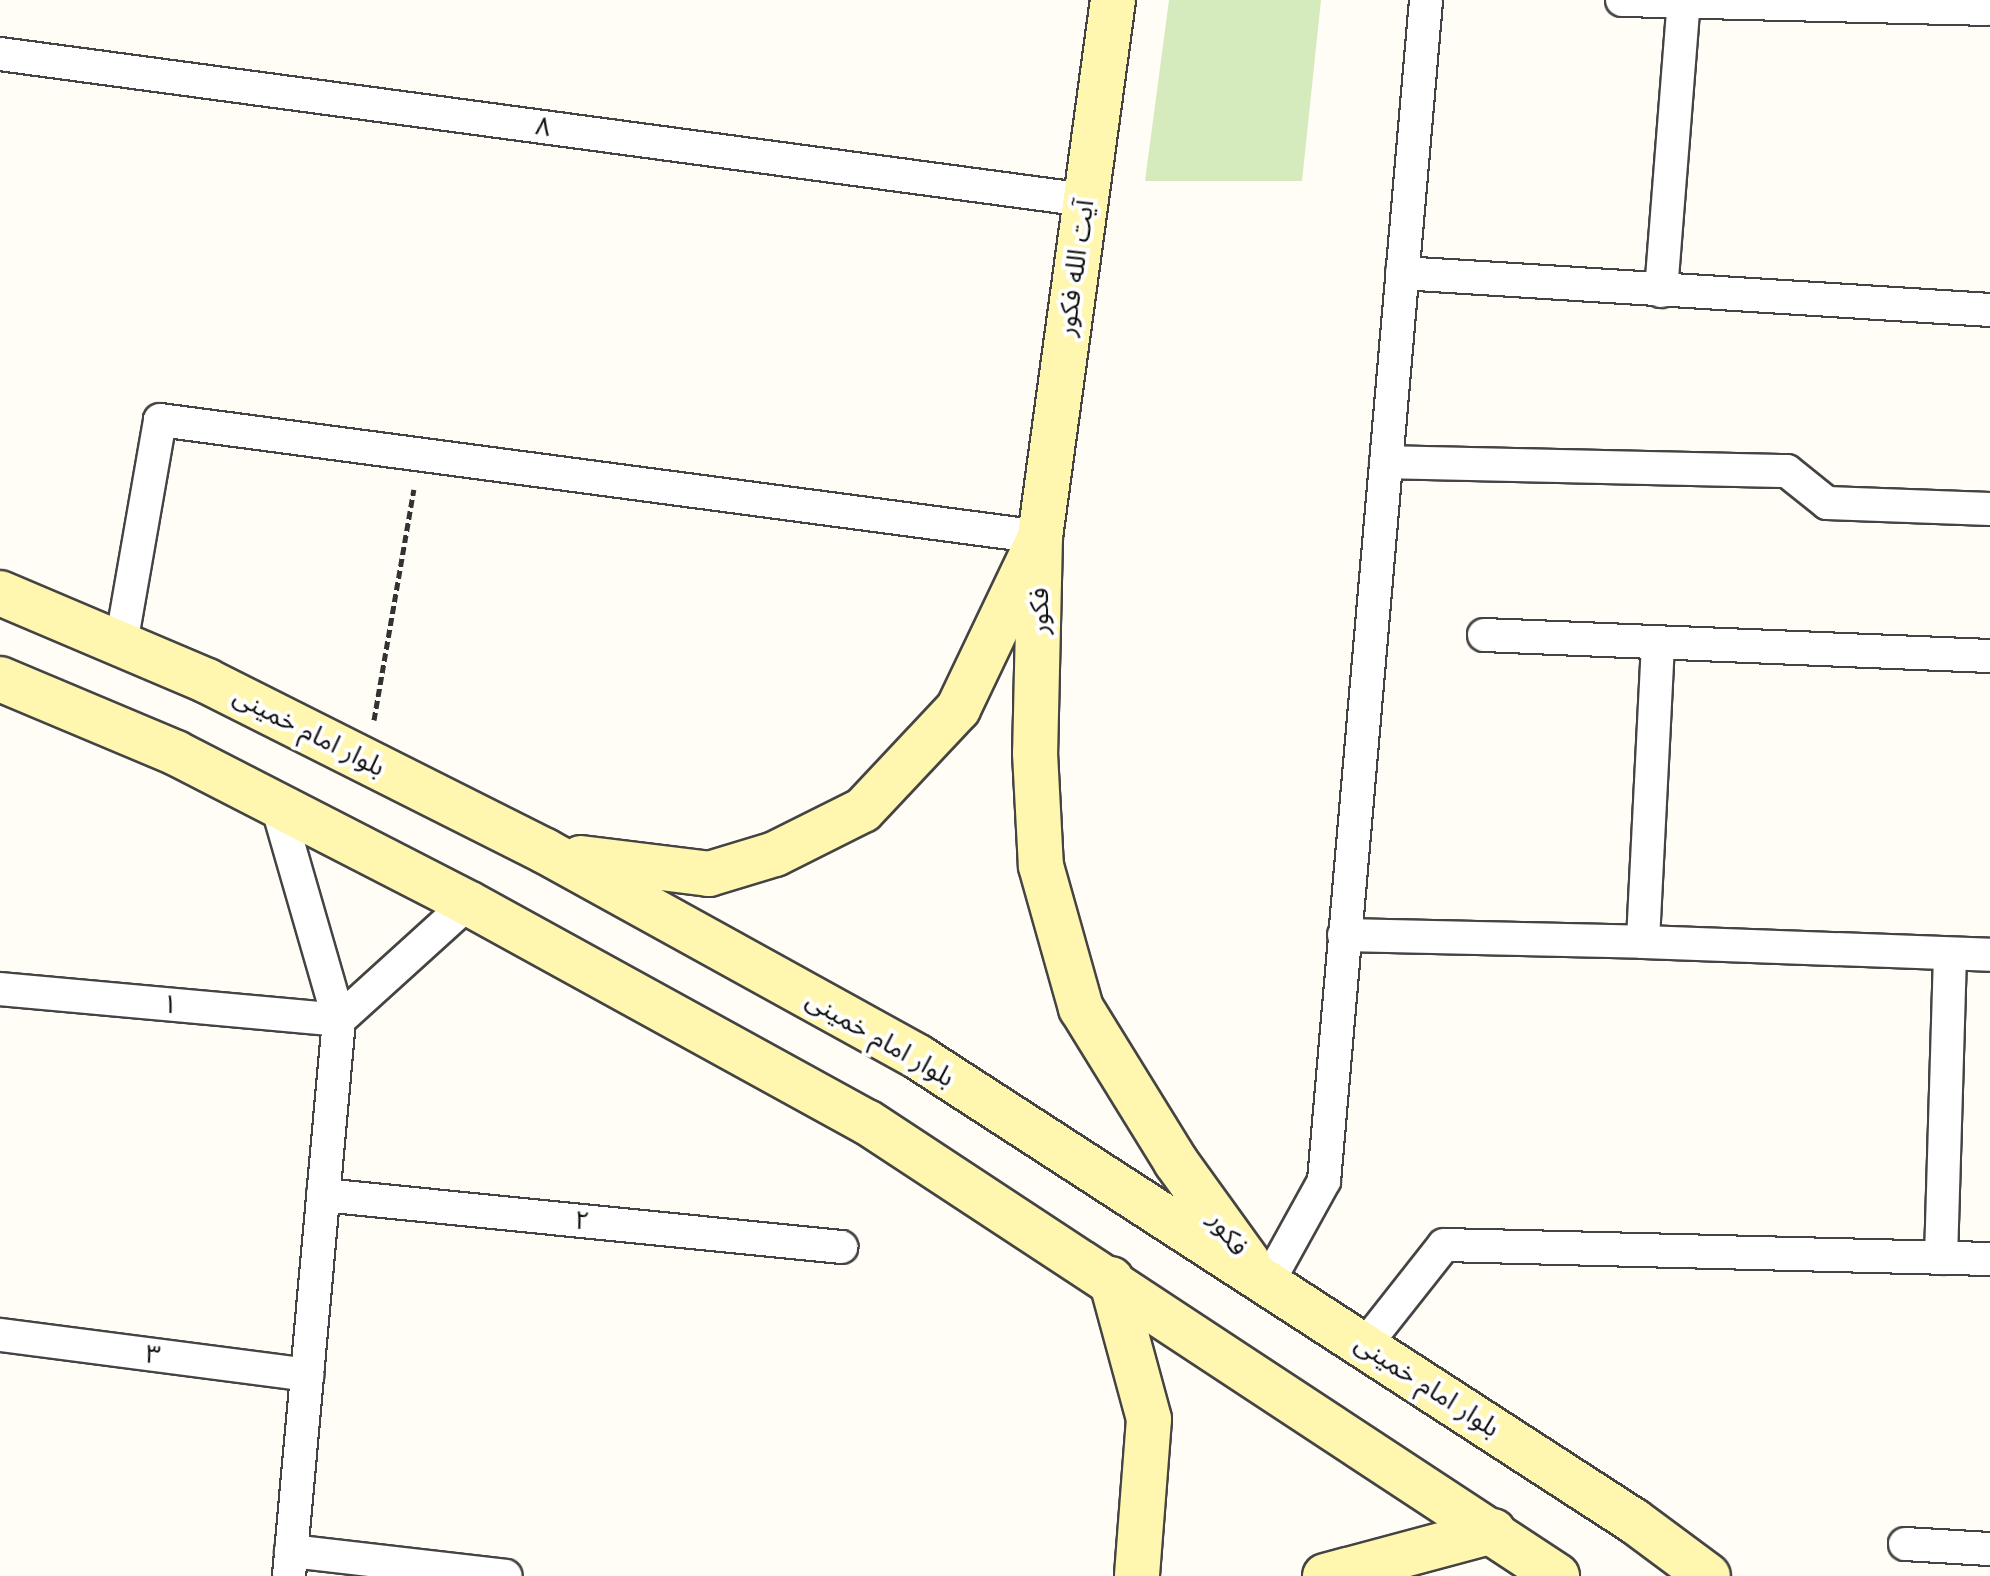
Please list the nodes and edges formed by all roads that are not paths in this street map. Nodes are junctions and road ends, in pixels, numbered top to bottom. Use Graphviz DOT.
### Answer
graph roads {
  1 [pos="1113,0"];
  2 [pos="1426,0"];
  3 [pos="1622,0"];
  4 [pos="1684,1"];
  5 [pos="1989,6"];
  6 [pos="0,54"];
  7 [pos="1086,200"];
  8 [pos="1402,273"];
  9 [pos="1661,291"];
  10 [pos="1990,310"];
  11 [pos="1386,462"];
  12 [pos="1990,509"];
  13 [pos="1040,537"];
  14 [pos="0,593"];
  15 [pos="1484,635"];
  16 [pos="121,644"];
  17 [pos="1658,644"];
  18 [pos="1990,656"];
  19 [pos="0,679"];
  20 [pos="277,805"];
  21 [pos="545,851"];
  22 [pos="468,903"];
  23 [pos="1344,935"];
  24 [pos="1643,942"];
  25 [pos="1950,955"];
  26 [pos="1990,955"];
  27 [pos="0,989"];
  28 [pos="339,1020"];
  29 [pos="323,1195"];
  30 [pos="841,1247"];
  31 [pos="1941,1258"];
  32 [pos="1990,1259"];
  33 [pos="1111,1279"];
  34 [pos="1266,1286"];
  35 [pos="0,1335"];
  36 [pos="1365,1345"];
  37 [pos="307,1375"];
  38 [pos="1493,1531"];
  39 [pos="1905,1544"];
  40 [pos="1990,1549"];
  41 [pos="290,1563"];
  42 [pos="506,1576"];
  43 [pos="1137,1576"];
  44 [pos="1325,1576"];
  45 [pos="1557,1576"];
  46 [pos="1708,1576"];
  1 -- 7 [label="main road, آیت الله فکور"];
  2 -- 8 [label="street"];
  3 -- 4 [label="street"];
  4 -- 5 [label="street"];
  4 -- 9 [label="street"];
  6 -- 7 [label="street, ۸"];
  7 -- 13 [label="main road, آیت الله فکور"];
  8 -- 9 [label="street"];
  8 -- 11 [label="street"];
  9 -- 10 [label="street"];
  11 -- 12 [label="street"];
  11 -- 23 [label="street"];
  13 -- 16 [label="street"];
  13 -- 21 [label="main road, فکور"];
  13 -- 34 [label="main road, فکور"];
  14 -- 16 [label="main road, بلوار امام خمینی"];
  15 -- 17 [label="street"];
  16 -- 21 [label="main road, بلوار امام خمینی"];
  17 -- 18 [label="street"];
  17 -- 24 [label="street"];
  19 -- 20 [label="main road"];
  20 -- 22 [label="main road"];
  20 -- 28 [label="street"];
  21 -- 34 [label="main road, بلوار امام خمینی"];
  22 -- 28 [label="street"];
  22 -- 33 [label="main road"];
  23 -- 24 [label="street"];
  23 -- 34 [label="street"];
  24 -- 25 [label="street"];
  25 -- 26 [label="street"];
  25 -- 31 [label="street"];
  27 -- 28 [label="street, ۱"];
  28 -- 29 [label="street"];
  29 -- 30 [label="street, ۲"];
  29 -- 37 [label="street"];
  31 -- 32 [label="street"];
  31 -- 36 [label="street"];
  33 -- 38 [label="main road"];
  33 -- 43 [label="main road"];
  34 -- 36 [label="main road, بلوار امام خمینی"];
  35 -- 37 [label="street, ۳"];
  36 -- 46 [label="main road, بلوار امام خمینی"];
  37 -- 41 [label="street"];
  38 -- 44 [label="main road"];
  38 -- 45 [label="main road"];
  39 -- 40 [label="street"];
  41 -- 42 [label="street"];
}
